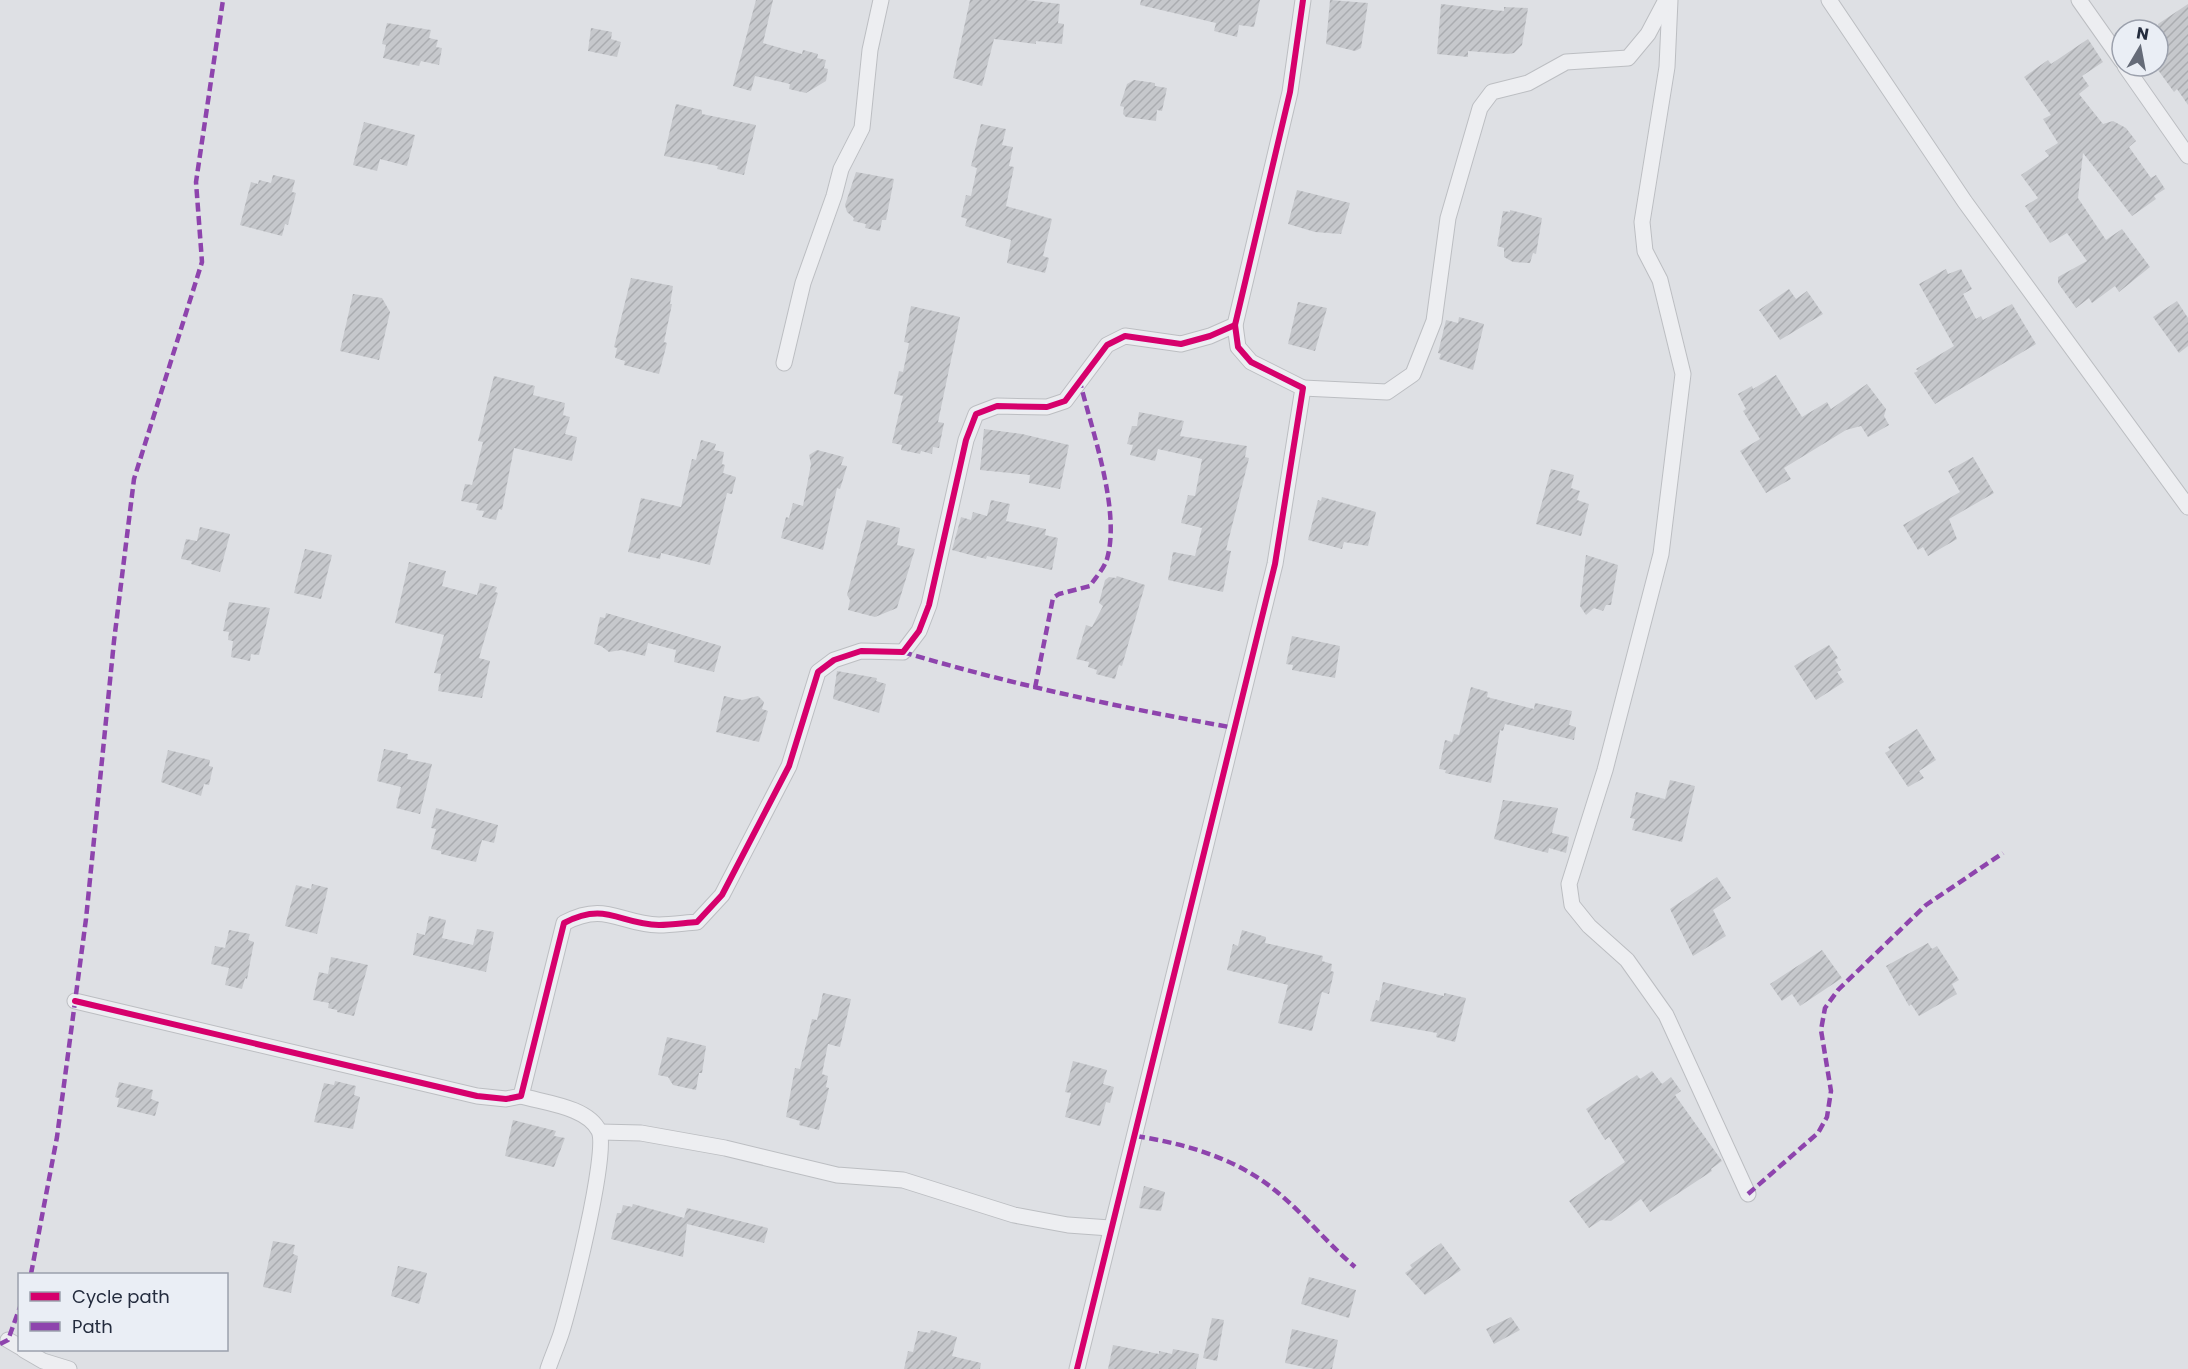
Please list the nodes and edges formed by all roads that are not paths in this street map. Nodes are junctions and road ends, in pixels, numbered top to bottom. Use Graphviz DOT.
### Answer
graph roads {
  1 [pos="881,0"];
  2 [pos="1303,0"];
  3 [pos="1668,0"];
  4 [pos="1829,0"];
  5 [pos="2079,0"];
  6 [pos="2110,44"];
  7 [pos="2133,78"];
  8 [pos="2188,156"];
  9 [pos="1235,325"];
  10 [pos="784,363"];
  11 [pos="1303,388"];
  12 [pos="2188,507"];
  13 [pos="75,1001"];
  14 [pos="521,1096"];
  15 [pos="600,1132"];
  16 [pos="1748,1194"];
  17 [pos="1110,1228"];
  18 [pos="26,1351"];
  19 [pos="69,1369"];
  20 [pos="548,1369"];
  21 [pos="1077,1369"];
  1 -- 10 [label="street"];
  2 -- 9 [label="street"];
  3 -- 11 [label="street"];
  3 -- 16 [label="street"];
  4 -- 12 [label="street"];
  5 -- 6 [label="street"];
  7 -- 8 [label="street"];
  9 -- 11 [label="street"];
  9 -- 14 [label="street"];
  11 -- 17 [label="street"];
  13 -- 14 [label="street"];
  14 -- 15 [label="street"];
  15 -- 17 [label="street"];
  15 -- 20 [label="street"];
  17 -- 21 [label="street"];
  18 -- 19 [label="street"];
}
